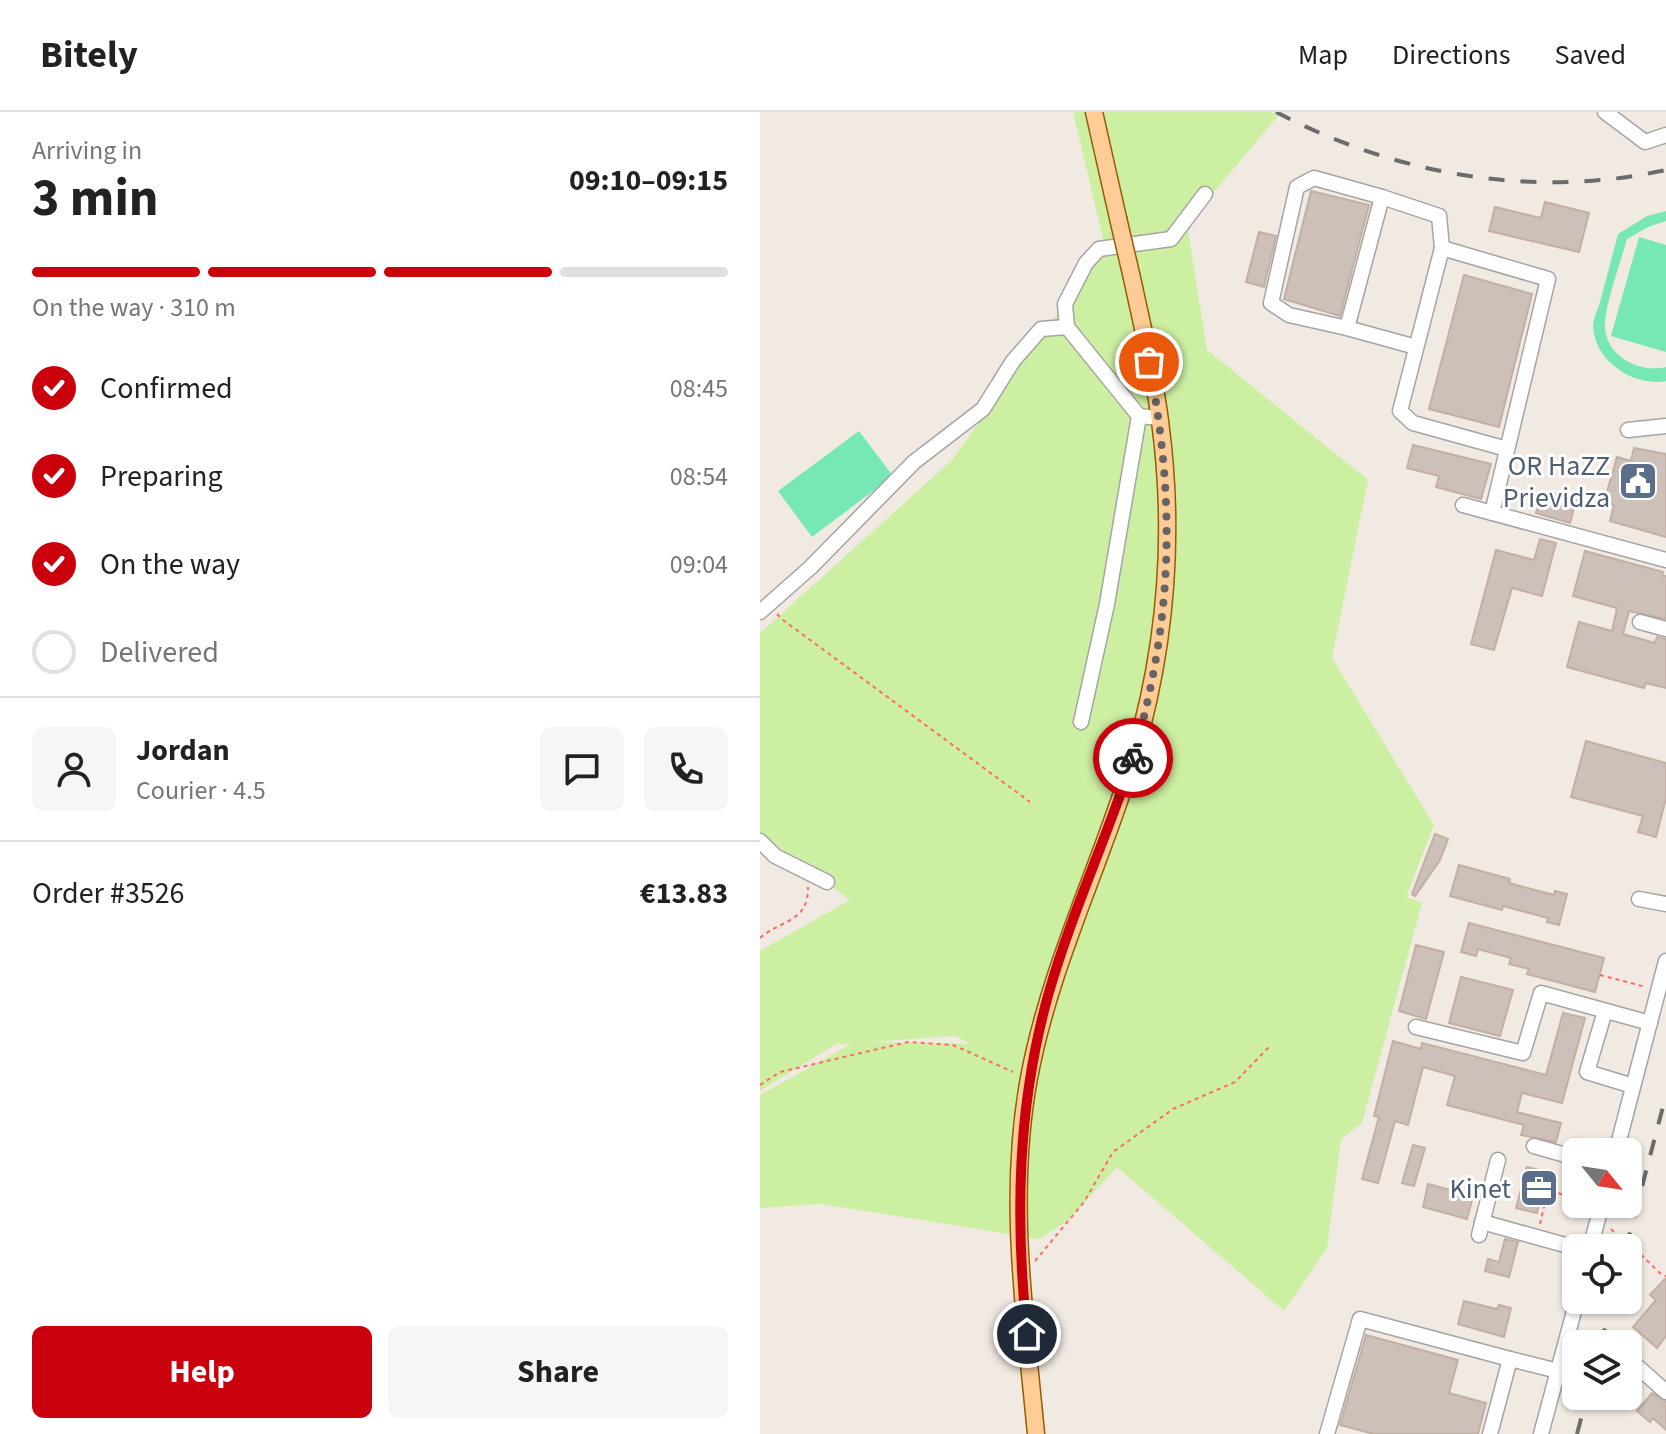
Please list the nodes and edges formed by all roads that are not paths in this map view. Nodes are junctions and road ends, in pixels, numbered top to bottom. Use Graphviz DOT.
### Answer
graph roads {
  1 [pos="1094,112"];
  2 [pos="1605,112"];
  3 [pos="1622,117"];
  4 [pos="1666,135"];
  5 [pos="1205,194"];
  6 [pos="1382,197"];
  7 [pos="1442,248"];
  8 [pos="1067,327"];
  9 [pos="1347,328"];
  10 [pos="1416,347"];
  11 [pos="1139,416"];
  12 [pos="1160,418"];
  13 [pos="1666,426"];
  14 [pos="1628,430"];
  15 [pos="1507,449"];
  16 [pos="1463,505"];
  17 [pos="1492,513"];
  18 [pos="1666,560"];
  19 [pos="764,608"];
  20 [pos="1640,622"];
  21 [pos="1666,629"];
  22 [pos="1081,722"];
  23 [pos="760,841"];
  24 [pos="827,882"];
  25 [pos="1639,899"];
  26 [pos="1666,904"];
  27 [pos="1666,961"];
  28 [pos="1605,1011"];
  29 [pos="1650,1023"];
  30 [pos="1416,1027"];
  31 [pos="1633,1086"];
  32 [pos="1620,1138"];
  33 [pos="1534,1146"];
  34 [pos="1562,1154"];
  35 [pos="1498,1160"];
  36 [pos="1562,1244"];
  37 [pos="1573,1314"];
  38 [pos="1510,1359"];
  39 [pos="1558,1371"];
  40 [pos="1642,1371"];
  41 [pos="1666,1392"];
  42 [pos="1036,1434"];
  43 [pos="1327,1434"];
  44 [pos="1490,1434"];
  45 [pos="1541,1434"];
  1 -- 12 [label="main road, bridge"];
  2 -- 3 [label="street"];
  3 -- 4 [label="street"];
  5 -- 8 [label="street"];
  6 -- 7 [label="street"];
  6 -- 9 [label="street"];
  6 -- 9 [label="street"];
  7 -- 10 [label="street"];
  7 -- 15 [label="street"];
  8 -- 11 [label="street"];
  8 -- 19 [label="street"];
  9 -- 10 [label="street"];
  10 -- 15 [label="street"];
  11 -- 12 [label="street"];
  11 -- 22 [label="street"];
  12 -- 42 [label="main road"];
  13 -- 14 [label="street"];
  15 -- 17 [label="street"];
  16 -- 17 [label="street"];
  17 -- 18 [label="street"];
  20 -- 21 [label="street"];
  23 -- 24 [label="street"];
  25 -- 26 [label="street"];
  27 -- 29 [label="street"];
  28 -- 29 [label="street"];
  28 -- 30 [label="street"];
  28 -- 31 [label="street"];
  29 -- 31 [label="street"];
  31 -- 32 [label="street"];
  33 -- 34 [label="street"];
  35 -- 36 [label="street"];
  37 -- 39 [label="street"];
  38 -- 39 [label="street"];
  38 -- 43 [label="street"];
  38 -- 44 [label="street"];
  39 -- 45 [label="street"];
  40 -- 41 [label="street"];
}
